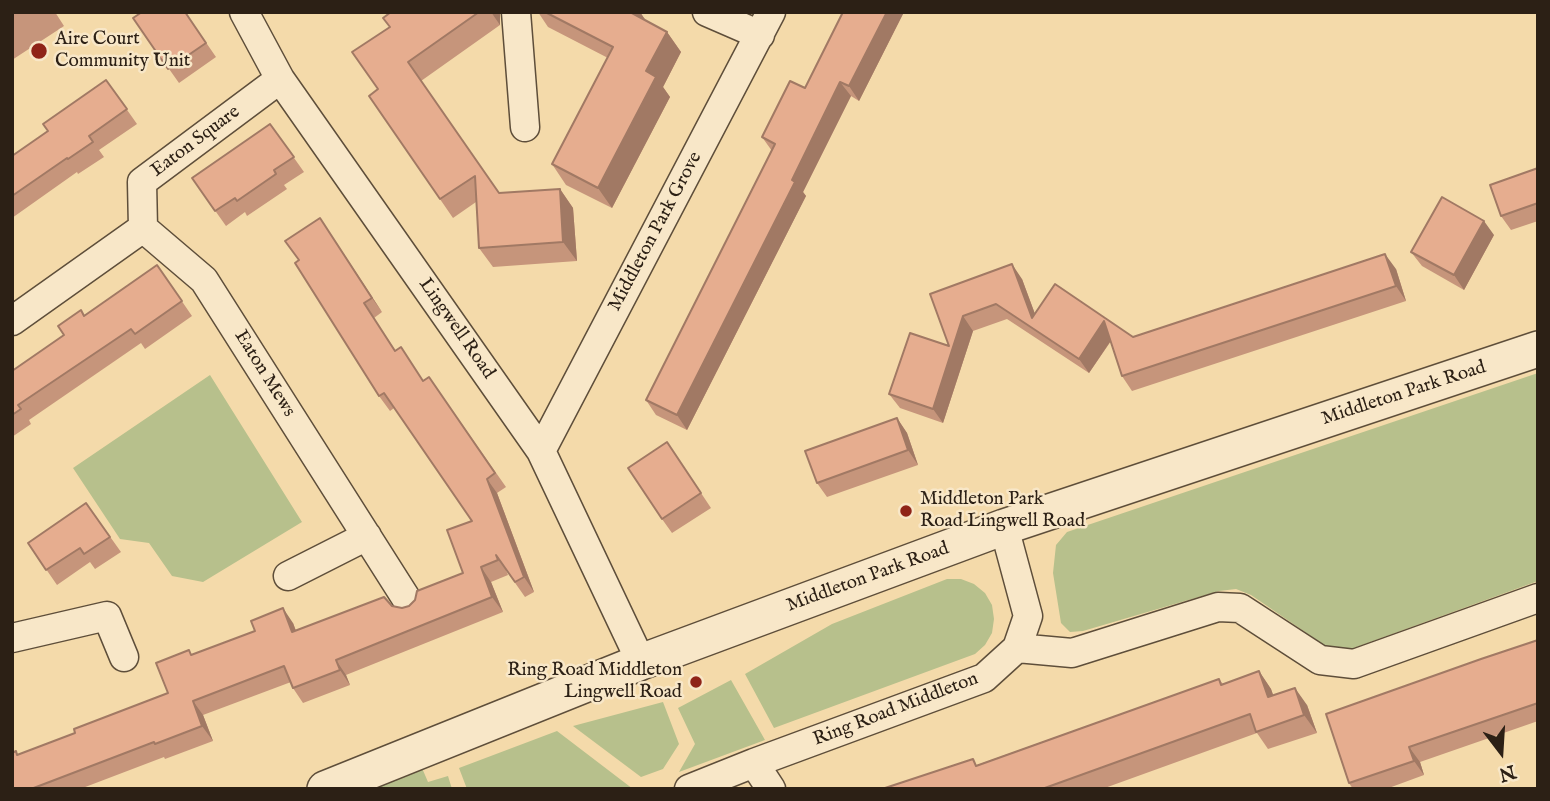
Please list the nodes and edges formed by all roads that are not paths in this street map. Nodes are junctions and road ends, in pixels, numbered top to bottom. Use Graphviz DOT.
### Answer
graph roads {
  1 [pos="244,12"];
  2 [pos="516,12"];
  3 [pos="707,12"];
  4 [pos="765,23"];
  5 [pos="280,79"];
  6 [pos="525,127"];
  7 [pos="143,228"];
  8 [pos="12,321"];
  9 [pos="1538,349"];
  10 [pos="541,451"];
  11 [pos="1004,527"];
  12 [pos="367,536"];
  13 [pos="288,576"];
  14 [pos="1538,598"];
  15 [pos="411,606"];
  16 [pos="12,638"];
  17 [pos="1017,648"];
  18 [pos="124,657"];
  19 [pos="641,662"];
  20 [pos="754,763"];
  21 [pos="325,789"];
  22 [pos="689,789"];
  23 [pos="771,789"];
  1 -- 5 [label="street, Lingwell Road"];
  2 -- 6 [label="street"];
  3 -- 4 [label="street"];
  4 -- 10 [label="street, Middleton Park Grove"];
  5 -- 7 [label="street, Eaton Square"];
  5 -- 10 [label="street, Lingwell Road"];
  7 -- 8 [label="street"];
  7 -- 12 [label="street, Eaton Mews"];
  9 -- 11 [label="street, Middleton Park Road"];
  10 -- 19 [label="street, Lingwell Road"];
  11 -- 17 [label="street, Ring Road Middleton"];
  11 -- 19 [label="street, Middleton Park Road"];
  12 -- 13 [label="street"];
  12 -- 15 [label="street, Eaton Mews"];
  14 -- 17 [label="street"];
  16 -- 18 [label="street"];
  17 -- 20 [label="street, Ring Road Middleton"];
  19 -- 21 [label="street, Middleton Park Road"];
  20 -- 22 [label="street, Ring Road Middleton"];
  20 -- 23 [label="street"];
}
